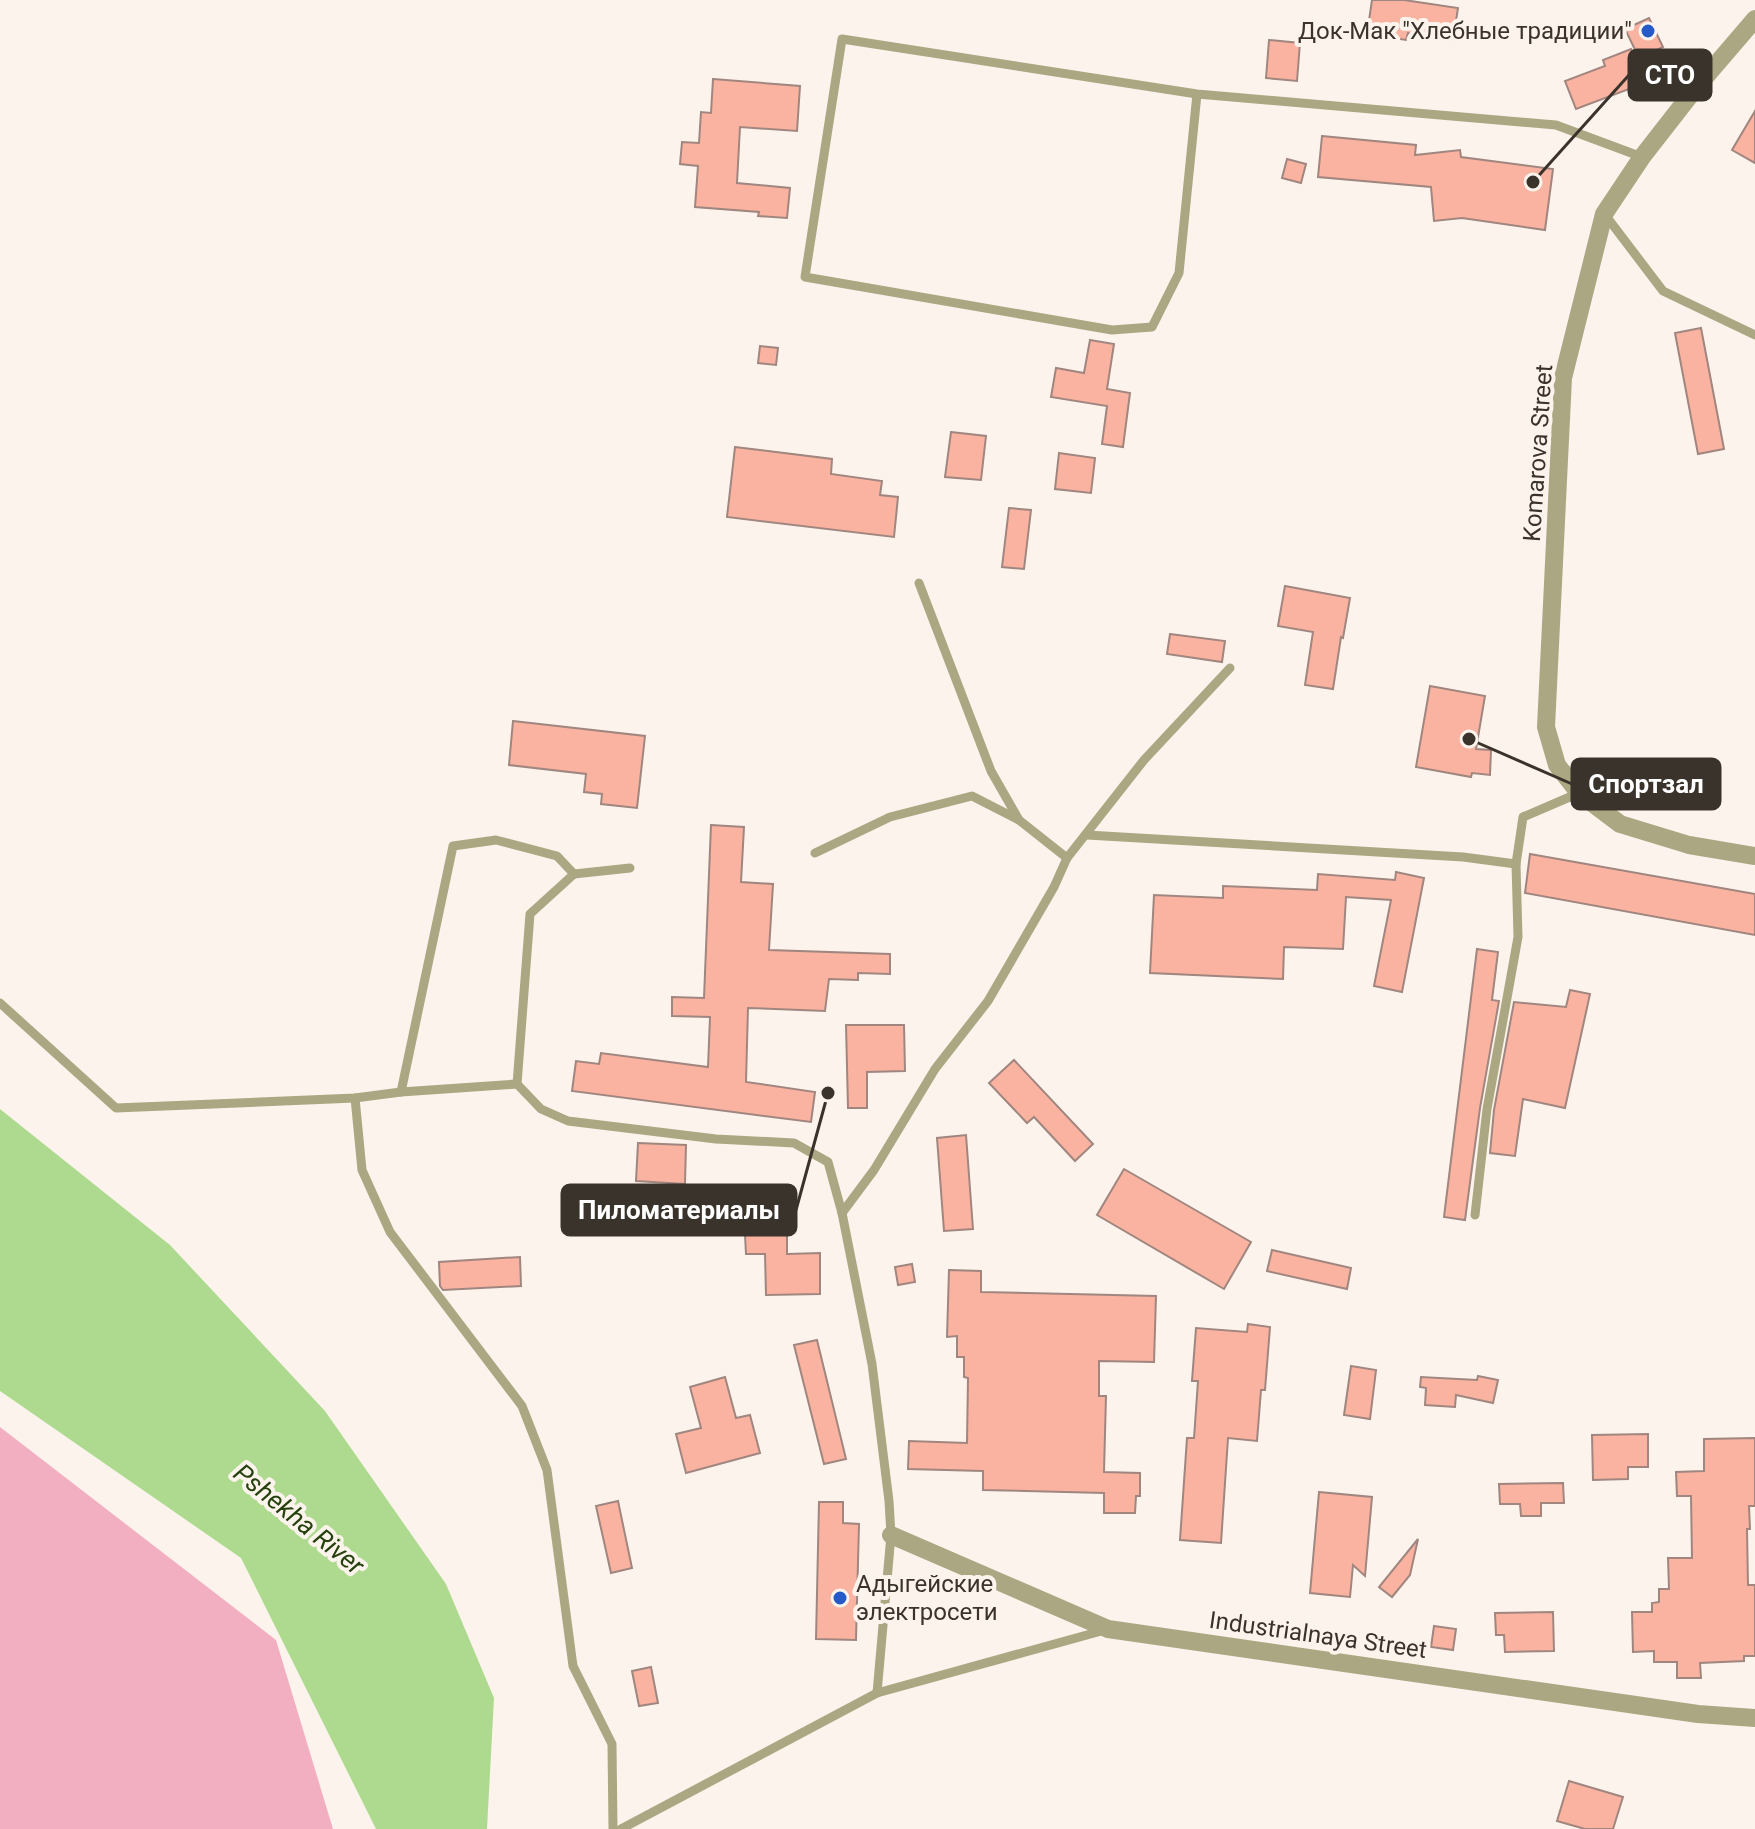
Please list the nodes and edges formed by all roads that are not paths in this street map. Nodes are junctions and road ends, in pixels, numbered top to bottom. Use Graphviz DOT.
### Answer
graph roads {
  1 [pos="1755,19"];
  2 [pos="1197,94"];
  3 [pos="1642,157"];
  4 [pos="1604,214"];
  5 [pos="1755,335"];
  6 [pos="919,583"];
  7 [pos="1230,668"];
  8 [pos="1579,793"];
  9 [pos="1019,820"];
  10 [pos="1087,835"];
  11 [pos="815,853"];
  12 [pos="1755,856"];
  13 [pos="1067,858"];
  14 [pos="1516,864"];
  15 [pos="630,868"];
  16 [pos="574,874"];
  17 [pos="0,1003"];
  18 [pos="517,1084"];
  19 [pos="401,1092"];
  20 [pos="355,1098"];
  21 [pos="842,1213"];
  22 [pos="1475,1215"];
  23 [pos="891,1535"];
  24 [pos="1108,1629"];
  25 [pos="877,1693"];
  26 [pos="1755,1718"];
  27 [pos="613,1829"];
  28 [pos="621,1829"];
  1 -- 3 [label="street, Komarova Street"];
  2 -- 2 [label="lane"];
  2 -- 3 [label="lane"];
  3 -- 4 [label="street, Komarova Street"];
  4 -- 5 [label="lane"];
  4 -- 8 [label="street, Komarova Street"];
  6 -- 9 [label="lane"];
  7 -- 10 [label="lane"];
  8 -- 12 [label="street, Komarova Street"];
  8 -- 14 [label="lane"];
  9 -- 11 [label="lane"];
  9 -- 13 [label="lane"];
  10 -- 13 [label="lane"];
  10 -- 14 [label="lane"];
  13 -- 21 [label="lane"];
  14 -- 22 [label="lane"];
  15 -- 16 [label="lane"];
  16 -- 18 [label="lane"];
  16 -- 19 [label="lane"];
  17 -- 20 [label="lane"];
  18 -- 19 [label="lane"];
  18 -- 21 [label="lane"];
  19 -- 20 [label="lane"];
  20 -- 27 [label="lane"];
  21 -- 23 [label="lane"];
  23 -- 24 [label="street, Industrialnaya Street"];
  23 -- 25 [label="lane"];
  24 -- 25 [label="lane"];
  24 -- 26 [label="street, Industrialnaya Street"];
  25 -- 28 [label="lane"];
}
